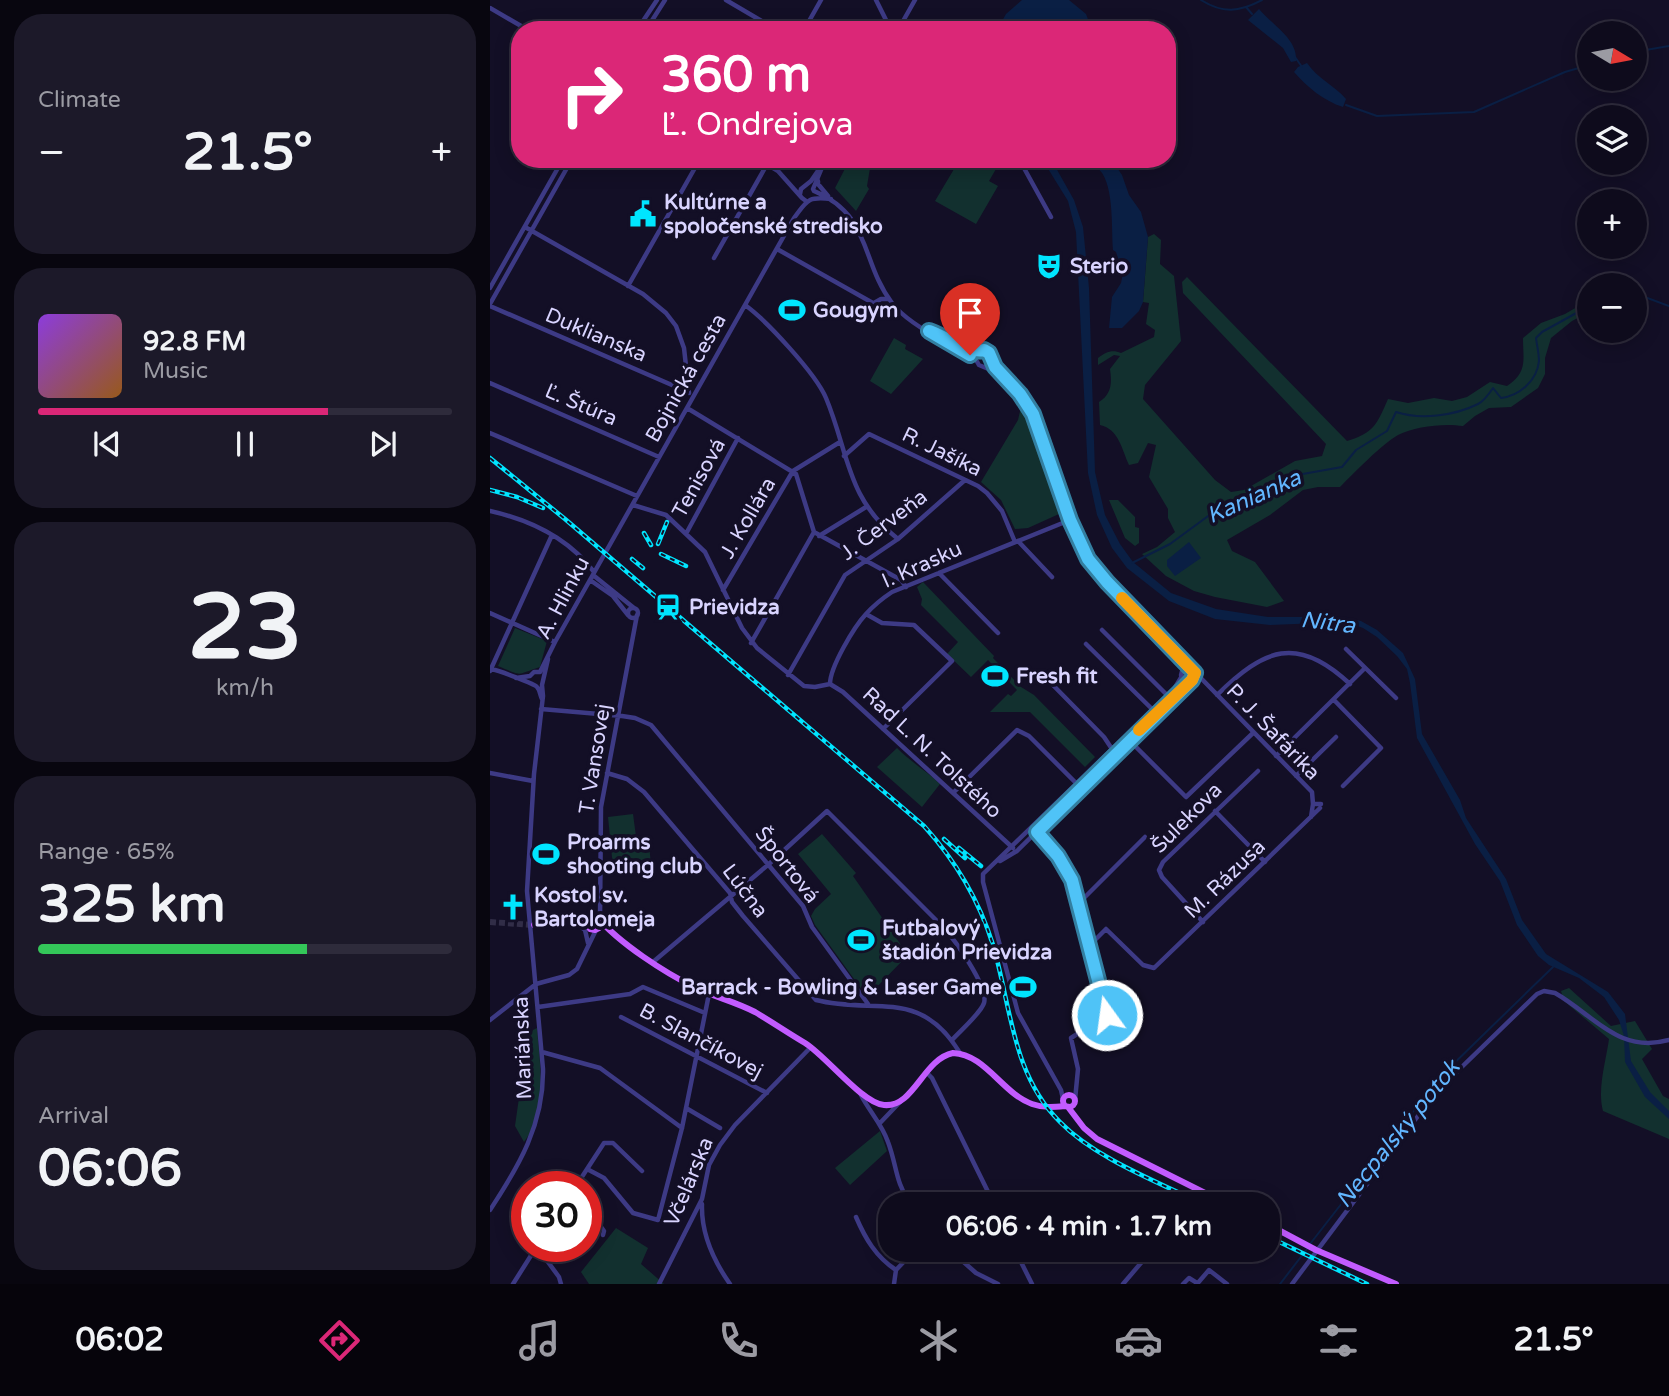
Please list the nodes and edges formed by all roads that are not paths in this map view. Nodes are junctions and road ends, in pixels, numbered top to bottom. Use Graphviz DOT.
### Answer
graph roads {
  1 [pos="657,0"];
  2 [pos="665,0"];
  3 [pos="726,0"];
  4 [pos="821,0"];
  5 [pos="877,0"];
  6 [pos="915,0"];
  7 [pos="490,8"];
  8 [pos="512,21"];
  9 [pos="643,21"];
  10 [pos="652,21"];
  11 [pos="761,21"];
  12 [pos="809,21"];
  13 [pos="887,21"];
  14 [pos="903,21"];
  15 [pos="558,168"];
  16 [pos="567,168"];
  17 [pos="695,168"];
  18 [pos="766,168"];
  19 [pos="775,168"];
  20 [pos="819,168"];
  21 [pos="822,168"];
  22 [pos="1024,168"];
  23 [pos="818,178"];
  24 [pos="789,183"];
  25 [pos="805,186"];
  26 [pos="813,190"];
  27 [pos="805,198"];
  28 [pos="831,199"];
  29 [pos="1051,217"];
  30 [pos="524,227"];
  31 [pos="531,231"];
  32 [pos="777,249"];
  33 [pos="714,258"];
  34 [pos="628,286"];
  35 [pos="490,289"];
  36 [pos="888,299"];
  37 [pos="874,303"];
  38 [pos="490,305"];
  39 [pos="745,305"];
  40 [pos="880,307"];
  41 [pos="898,311"];
  42 [pos="977,355"];
  43 [pos="991,360"];
  44 [pos="985,366"];
  45 [pos="687,376"];
  46 [pos="1004,377"];
  47 [pos="490,383"];
  48 [pos="699,387"];
  49 [pos="692,394"];
  50 [pos="687,408"];
  51 [pos="490,433"];
  52 [pos="738,438"];
  53 [pos="840,442"];
  54 [pos="844,456"];
  55 [pos="659,457"];
  56 [pos="793,471"];
  57 [pos="965,480"];
  58 [pos="637,496"];
  59 [pos="632,505"];
  60 [pos="866,507"];
  61 [pos="490,511"];
  62 [pos="1070,520"];
  63 [pos="687,533"];
  64 [pos="817,534"];
  65 [pos="552,535"];
  66 [pos="898,539"];
  67 [pos="1016,542"];
  68 [pos="605,553"];
  69 [pos="865,561"];
  70 [pos="939,573"];
  71 [pos="592,576"];
  72 [pos="1052,577"];
  73 [pos="906,587"];
  74 [pos="723,590"];
  75 [pos="490,612"];
  76 [pos="866,614"];
  77 [pos="633,618"];
  78 [pos="513,623"];
  79 [pos="1102,630"];
  80 [pos="999,633"];
  81 [pos="555,642"];
  82 [pos="751,643"];
  83 [pos="1086,644"];
  84 [pos="1346,649"];
  85 [pos="1177,656"];
  86 [pos="1365,668"];
  87 [pos="491,670"];
  88 [pos="1193,670"];
  89 [pos="542,674"];
  90 [pos="1182,674"];
  91 [pos="788,675"];
  92 [pos="530,676"];
  93 [pos="516,678"];
  94 [pos="1047,679"];
  95 [pos="1191,680"];
  96 [pos="531,683"];
  97 [pos="830,684"];
  98 [pos="1206,684"];
  99 [pos="1350,684"];
  100 [pos="540,686"];
  101 [pos="1217,695"];
  102 [pos="1169,698"];
  103 [pos="1396,698"];
  104 [pos="1334,700"];
  105 [pos="541,709"];
  106 [pos="1154,712"];
  107 [pos="618,716"];
  108 [pos="883,729"];
  109 [pos="1253,733"];
  110 [pos="1336,737"];
  111 [pos="1127,738"];
  112 [pos="1114,751"];
  113 [pos="1276,756"];
  114 [pos="1258,771"];
  115 [pos="490,773"];
  116 [pos="607,773"];
  117 [pos="1296,776"];
  118 [pos="533,780"];
  119 [pos="1079,786"];
  120 [pos="1343,786"];
  121 [pos="953,793"];
  122 [pos="1313,804"];
  123 [pos="1320,806"];
  124 [pos="1215,811"];
  125 [pos="1311,817"];
  126 [pos="1035,830"];
  127 [pos="1145,837"];
  128 [pos="1015,849"];
  129 [pos="1265,862"];
  130 [pos="769,864"];
  131 [pos="730,897"];
  132 [pos="1078,903"];
  133 [pos="573,921"];
  134 [pos="937,921"];
  135 [pos="1203,922"];
  136 [pos="594,923"];
  137 [pos="534,925"];
  138 [pos="943,927"];
  139 [pos="590,943"];
  140 [pos="1089,946"];
  141 [pos="653,962"];
  142 [pos="536,984"];
  143 [pos="709,994"];
  144 [pos="868,1004"];
  145 [pos="538,1007"];
  146 [pos="705,1013"];
  147 [pos="621,1017"];
  148 [pos="490,1020"];
  149 [pos="952,1040"];
  150 [pos="1669,1040"];
  151 [pos="811,1047"];
  152 [pos="542,1052"];
  153 [pos="960,1053"];
  154 [pos="697,1056"];
  155 [pos="926,1072"];
  156 [pos="767,1093"];
  157 [pos="901,1100"];
  158 [pos="1068,1103"];
  159 [pos="870,1106"];
  160 [pos="687,1108"];
  161 [pos="881,1125"];
  162 [pos="682,1128"];
  163 [pos="720,1128"];
  164 [pos="587,1169"];
  165 [pos="642,1171"];
  166 [pos="903,1192"];
  167 [pos="988,1192"];
  168 [pos="1203,1192"];
  169 [pos="702,1199"];
  170 [pos="490,1210"];
  171 [pos="856,1217"];
  172 [pos="602,1228"];
  173 [pos="1280,1231"];
  174 [pos="603,1235"];
  175 [pos="1311,1247"];
  176 [pos="527,1262"];
  177 [pos="549,1262"];
  178 [pos="904,1262"];
  179 [pos="964,1262"];
  180 [pos="1021,1262"];
  181 [pos="1142,1262"];
  182 [pos="896,1270"];
  183 [pos="727,1283"];
  184 [pos="513,1284"];
  185 [pos="561,1284"];
  186 [pos="659,1284"];
  187 [pos="894,1284"];
  188 [pos="999,1284"];
  189 [pos="1032,1284"];
  190 [pos="1123,1284"];
  191 [pos="1183,1284"];
  192 [pos="1197,1284"];
  193 [pos="1227,1284"];
  194 [pos="1292,1284"];
  195 [pos="1396,1284"];
  1 -- 9 [label="street"];
  2 -- 10 [label="street"];
  3 -- 11 [label="street"];
  4 -- 12 [label="street"];
  5 -- 13 [label="street"];
  6 -- 14 [label="street"];
  7 -- 8 [label="street"];
  15 -- 30 [label="street"];
  16 -- 31 [label="street"];
  17 -- 34 [label="street"];
  18 -- 33 [label="street"];
  19 -- 24 [label="street"];
  20 -- 25 [label="street, Bojnická cesta"];
  21 -- 23 [label="street, Bojnická cesta"];
  22 -- 29 [label="street"];
  23 -- 26 [label="street, Bojnická cesta"];
  23 -- 28 [label="street"];
  24 -- 25 [label="street"];
  24 -- 27 [label="street"];
  25 -- 26 [label="street"];
  25 -- 27 [label="street, Bojnická cesta"];
  26 -- 27 [label="street, Bojnická cesta"];
  26 -- 28 [label="street"];
  27 -- 28 [label="street"];
  27 -- 32 [label="street, Bojnická cesta"];
  28 -- 36 [label="street"];
  30 -- 31 [label="street"];
  30 -- 35 [label="street"];
  31 -- 34 [label="street"];
  31 -- 38 [label="street"];
  32 -- 37 [label="street"];
  32 -- 39 [label="street, Bojnická cesta"];
  34 -- 45 [label="street"];
  36 -- 37 [label="street"];
  36 -- 40 [label="street"];
  36 -- 41 [label="street"];
  37 -- 40 [label="street"];
  38 -- 49 [label="street, Duklianska"];
  39 -- 48 [label="street, Bojnická cesta"];
  39 -- 53 [label="street"];
  40 -- 41 [label="street"];
  41 -- 42 [label="street"];
  42 -- 43 [label="street"];
  42 -- 44 [label="street"];
  43 -- 44 [label="street"];
  43 -- 46 [label="street, P. J. Šafárika"];
  44 -- 46 [label="street"];
  45 -- 48 [label="street"];
  45 -- 49 [label="street"];
  46 -- 62 [label="street, P. J. Šafárika"];
  47 -- 55 [label="street, Ľ. Štúra"];
  48 -- 49 [label="street, Bojnická cesta"];
  49 -- 50 [label="street, Bojnická cesta"];
  50 -- 52 [label="street"];
  50 -- 55 [label="street, Bojnická cesta"];
  51 -- 58 [label="street"];
  52 -- 56 [label="street"];
  52 -- 63 [label="street, Tenisová"];
  53 -- 54 [label="street"];
  53 -- 56 [label="street, J. Kollára"];
  54 -- 57 [label="street, R. Jašíka"];
  54 -- 60 [label="street"];
  55 -- 58 [label="street, Bojnická cesta"];
  56 -- 64 [label="street"];
  56 -- 74 [label="street, J. Kollára"];
  57 -- 66 [label="street, J. Červeňa"];
  57 -- 67 [label="street, R. Jašíka"];
  58 -- 59 [label="street, Bojnická cesta"];
  59 -- 63 [label="street"];
  59 -- 68 [label="street, Bojnická cesta"];
  60 -- 64 [label="street"];
  60 -- 66 [label="street"];
  61 -- 65 [label="street"];
  62 -- 67 [label="street, I. Krasku"];
  62 -- 85 [label="street, P. J. Šafárika"];
  63 -- 74 [label="street"];
  64 -- 69 [label="street"];
  64 -- 82 [label="street"];
  65 -- 71 [label="street"];
  65 -- 78 [label="street"];
  66 -- 69 [label="street, J. Červeňa"];
  67 -- 70 [label="street, I. Krasku"];
  67 -- 72 [label="street, R. Jašíka"];
  68 -- 71 [label="street, A. Hlinku"];
  69 -- 73 [label="street"];
  69 -- 91 [label="street, J. Červeňa"];
  70 -- 73 [label="street, I. Krasku"];
  70 -- 80 [label="street"];
  71 -- 77 [label="street"];
  71 -- 77 [label="street"];
  71 -- 81 [label="street, A. Hlinku"];
  73 -- 76 [label="street, I. Krasku"];
  74 -- 82 [label="street"];
  75 -- 78 [label="street"];
  76 -- 97 [label="street, I. Krasku"];
  76 -- 108 [label="street"];
  77 -- 107 [label="street, T. Vansovej"];
  78 -- 81 [label="street"];
  78 -- 87 [label="street"];
  79 -- 102 [label="street"];
  81 -- 89 [label="street, A. Hlinku"];
  82 -- 91 [label="street"];
  83 -- 106 [label="street"];
  84 -- 86 [label="street"];
  85 -- 88 [label="street, P. J. Šafárika"];
  85 -- 90 [label="street"];
  86 -- 99 [label="street"];
  86 -- 103 [label="street"];
  87 -- 93 [label="street"];
  88 -- 90 [label="street"];
  88 -- 95 [label="street"];
  88 -- 98 [label="street, P. J. Šafárika"];
  89 -- 92 [label="street, A. Hlinku"];
  89 -- 100 [label="street, A. Hlinku"];
  90 -- 95 [label="street, P. J. Šafárika"];
  90 -- 102 [label="street"];
  91 -- 97 [label="street"];
  92 -- 93 [label="street, A. Hlinku"];
  92 -- 96 [label="street"];
  93 -- 96 [label="street"];
  94 -- 112 [label="street"];
  95 -- 98 [label="street, P. J. Šafárika"];
  95 -- 102 [label="street"];
  96 -- 100 [label="street"];
  97 -- 108 [label="street, Rad L. N. Tolstého"];
  98 -- 101 [label="street, P. J. Šafárika"];
  99 -- 101 [label="street"];
  99 -- 104 [label="street"];
  100 -- 105 [label="street, A. Hlinku"];
  101 -- 109 [label="street, P. J. Šafárika"];
  102 -- 106 [label="street"];
  104 -- 113 [label="street"];
  104 -- 120 [label="street"];
  105 -- 107 [label="street, Športová"];
  105 -- 118 [label="street, A. Hlinku"];
  106 -- 111 [label="street"];
  107 -- 116 [label="street, T. Vansovej"];
  107 -- 130 [label="street, Športová"];
  108 -- 121 [label="street, Rad L. N. Tolstého"];
  109 -- 111 [label="street"];
  109 -- 113 [label="street, P. J. Šafárika"];
  110 -- 117 [label="street"];
  111 -- 112 [label="street"];
  112 -- 119 [label="street"];
  113 -- 117 [label="street, P. J. Šafárika"];
  114 -- 124 [label="street, Šulekova"];
  115 -- 118 [label="street"];
  116 -- 131 [label="street, Lúčna"];
  116 -- 136 [label="street, T. Vansovej"];
  117 -- 122 [label="street, P. J. Šafárika"];
  118 -- 142 [label="street, Mariánska"];
  119 -- 121 [label="street"];
  119 -- 126 [label="street"];
  121 -- 128 [label="street, Rad L. N. Tolstého"];
  122 -- 123 [label="street, P. J. Šafárika"];
  122 -- 125 [label="street, P. J. Šafárika"];
  123 -- 125 [label="street, M. Rázusa"];
  124 -- 129 [label="street"];
  124 -- 135 [label="street, Šulekova"];
  125 -- 129 [label="street, M. Rázusa"];
  126 -- 128 [label="street"];
  126 -- 132 [label="street"];
  127 -- 132 [label="street"];
  128 -- 158 [label="street"];
  129 -- 135 [label="street, M. Rázusa"];
  130 -- 131 [label="street"];
  130 -- 134 [label="street"];
  130 -- 144 [label="street, Športová"];
  131 -- 141 [label="street"];
  131 -- 144 [label="street, Lúčna"];
  132 -- 140 [label="street"];
  133 -- 136 [label="main road"];
  133 -- 137 [label="main road"];
  133 -- 139 [label="street"];
  135 -- 140 [label="street, M. Rázusa"];
  136 -- 139 [label="street, T. Vansovej"];
  136 -- 141 [label="main road"];
  138 -- 149 [label="street"];
  139 -- 142 [label="street"];
  140 -- 158 [label="street"];
  141 -- 143 [label="main road"];
  142 -- 145 [label="street, Mariánska"];
  142 -- 148 [label="street"];
  143 -- 146 [label="street"];
  143 -- 151 [label="main road"];
  144 -- 149 [label="street"];
  145 -- 146 [label="street"];
  145 -- 152 [label="street, Mariánska"];
  146 -- 154 [label="street"];
  147 -- 154 [label="street, B. Slančíkovej"];
  149 -- 153 [label="street"];
  150 -- 175 [label="street"];
  151 -- 156 [label="street, Včelárska"];
  151 -- 159 [label="main road"];
  152 -- 162 [label="street"];
  152 -- 170 [label="street, Mariánska"];
  153 -- 155 [label="main road"];
  153 -- 158 [label="main road"];
  154 -- 156 [label="street, B. Slančíkovej"];
  154 -- 160 [label="street"];
  155 -- 157 [label="main road"];
  155 -- 167 [label="street"];
  156 -- 169 [label="street, Včelárska"];
  157 -- 159 [label="main road"];
  157 -- 161 [label="street"];
  158 -- 168 [label="main road"];
  159 -- 161 [label="street"];
  160 -- 162 [label="street"];
  160 -- 163 [label="street"];
  161 -- 166 [label="street"];
  162 -- 164 [label="street"];
  164 -- 165 [label="street"];
  169 -- 183 [label="street"];
  169 -- 186 [label="street, Včelárska"];
  171 -- 182 [label="street"];
  172 -- 174 [label="street"];
  173 -- 175 [label="main road"];
  175 -- 194 [label="street"];
  175 -- 195 [label="main road"];
  176 -- 184 [label="street"];
  177 -- 185 [label="street"];
  178 -- 182 [label="street"];
  179 -- 188 [label="street"];
  180 -- 189 [label="street"];
  181 -- 190 [label="street"];
  182 -- 187 [label="street"];
  191 -- 192 [label="street"];
  192 -- 193 [label="street"];
}
